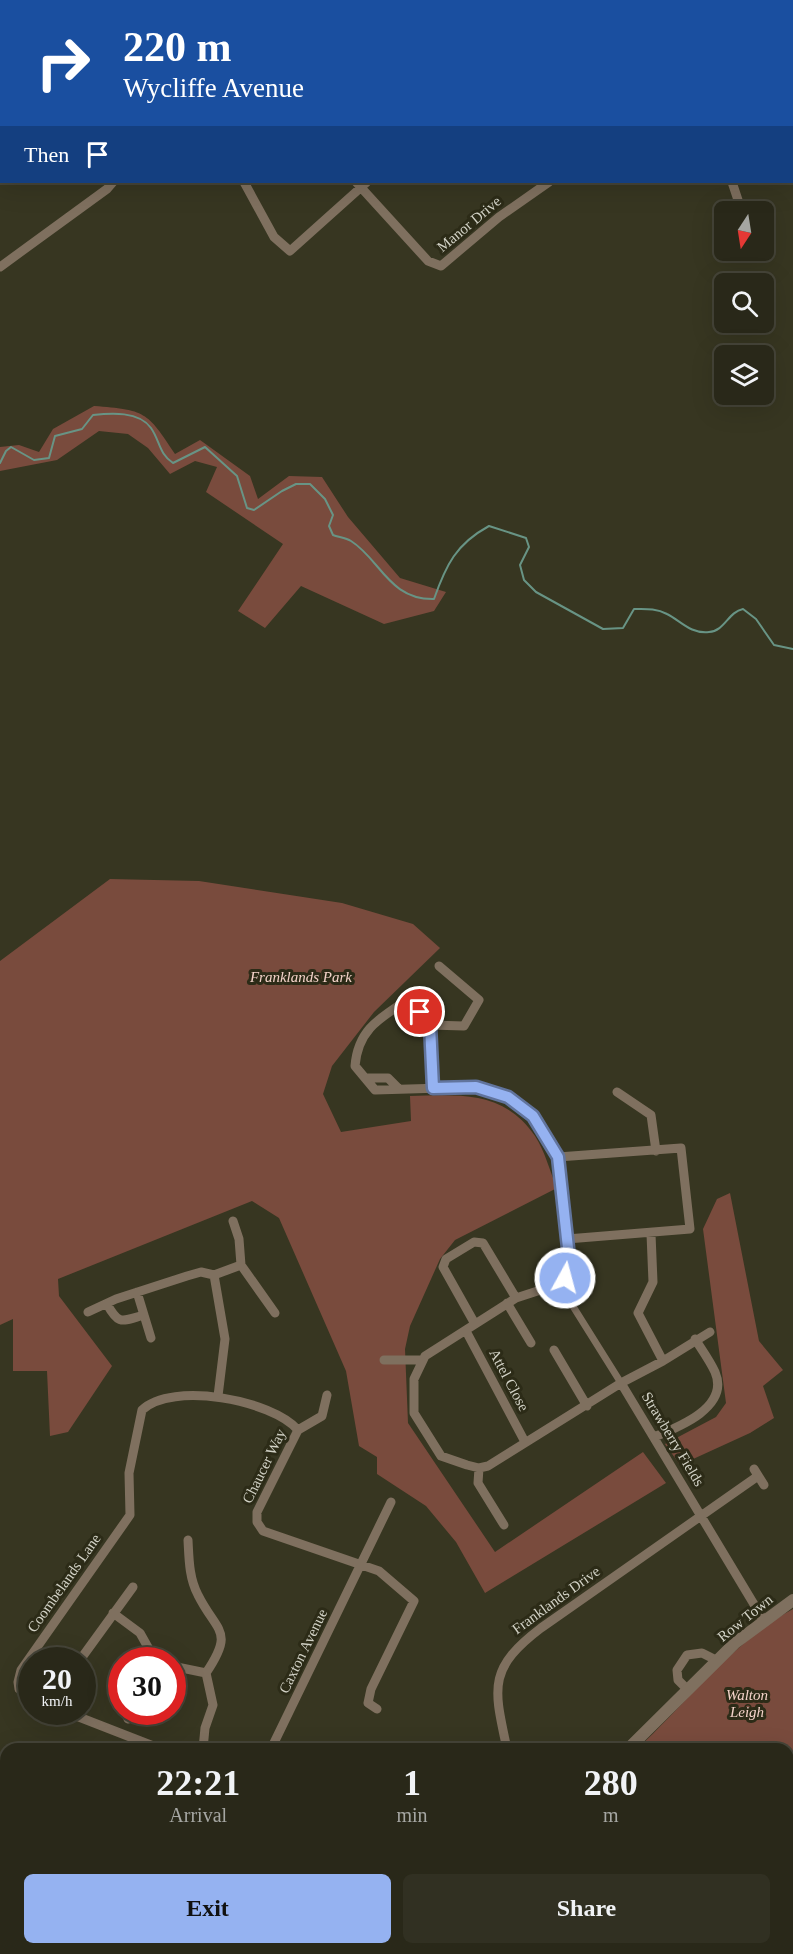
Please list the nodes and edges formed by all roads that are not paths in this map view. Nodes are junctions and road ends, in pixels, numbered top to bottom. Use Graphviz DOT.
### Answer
graph roads {
  1 [pos="112,183"];
  2 [pos="245,183"];
  3 [pos="548,183"];
  4 [pos="732,183"];
  5 [pos="361,184"];
  6 [pos="738,201"];
  7 [pos="0,267"];
  8 [pos="439,966"];
  9 [pos="430,1025"];
  10 [pos="433,1088"];
  11 [pos="617,1092"];
  12 [pos="656,1151"];
  13 [pos="558,1157"];
  14 [pos="232,1221"];
  15 [pos="651,1234"];
  16 [pos="567,1239"];
  17 [pos="241,1265"];
  18 [pos="214,1275"];
  19 [pos="559,1284"];
  20 [pos="137,1292"];
  21 [pos="516,1298"];
  22 [pos="507,1303"];
  23 [pos="107,1304"];
  24 [pos="88,1312"];
  25 [pos="275,1313"];
  26 [pos="144,1315"];
  27 [pos="475,1324"];
  28 [pos="466,1331"];
  29 [pos="710,1332"];
  30 [pos="151,1338"];
  31 [pos="695,1340"];
  32 [pos="531,1343"];
  33 [pos="554,1350"];
  34 [pos="384,1360"];
  35 [pos="423,1360"];
  36 [pos="663,1361"];
  37 [pos="621,1383"];
  38 [pos="327,1395"];
  39 [pos="218,1396"];
  40 [pos="586,1406"];
  41 [pos="298,1430"];
  42 [pos="654,1437"];
  43 [pos="525,1442"];
  44 [pos="479,1468"];
  45 [pos="758,1476"];
  46 [pos="392,1502"];
  47 [pos="702,1515"];
  48 [pos="504,1525"];
  49 [pos="188,1540"];
  50 [pos="360,1566"];
  51 [pos="133,1587"];
  52 [pos="793,1600"];
  53 [pos="113,1613"];
  54 [pos="764,1620"];
  55 [pos="37,1647"];
  56 [pos="89,1647"];
  57 [pos="148,1647"];
  58 [pos="717,1661"];
  59 [pos="186,1669"];
  60 [pos="206,1673"];
  61 [pos="688,1690"];
  62 [pos="377,1709"];
  63 [pos="96,1724"];
  64 [pos="146,1743"];
  65 [pos="204,1743"];
  66 [pos="274,1743"];
  67 [pos="506,1743"];
  68 [pos="634,1743"];
  1 -- 7 [label="street"];
  2 -- 5 [label="street"];
  3 -- 5 [label="street, Manor Drive"];
  4 -- 6 [label="street"];
  8 -- 9 [label="street"];
  9 -- 10 [label="street"];
  9 -- 10 [label="street"];
  10 -- 13 [label="street"];
  11 -- 12 [label="street"];
  12 -- 13 [label="street"];
  12 -- 15 [label="street"];
  13 -- 16 [label="street"];
  14 -- 17 [label="street"];
  15 -- 16 [label="street"];
  15 -- 36 [label="street"];
  16 -- 19 [label="street"];
  17 -- 18 [label="street"];
  17 -- 25 [label="street"];
  18 -- 20 [label="street"];
  18 -- 39 [label="street"];
  19 -- 21 [label="street"];
  19 -- 37 [label="street"];
  20 -- 23 [label="street"];
  20 -- 26 [label="street"];
  21 -- 22 [label="street"];
  21 -- 27 [label="street"];
  22 -- 27 [label="street"];
  22 -- 32 [label="street"];
  23 -- 24 [label="street"];
  23 -- 26 [label="street"];
  26 -- 30 [label="street"];
  27 -- 28 [label="street"];
  28 -- 35 [label="street"];
  28 -- 43 [label="street, Attel Close"];
  29 -- 31 [label="street"];
  31 -- 36 [label="street"];
  31 -- 42 [label="street"];
  33 -- 40 [label="street"];
  34 -- 35 [label="street"];
  35 -- 44 [label="street"];
  36 -- 37 [label="street"];
  37 -- 40 [label="street, Strawberry Fields"];
  37 -- 42 [label="street, Strawberry Fields"];
  38 -- 41 [label="street, Chaucer Way"];
  39 -- 41 [label="street"];
  39 -- 55 [label="street, Coombelands Lane"];
  40 -- 43 [label="street, Strawberry Fields"];
  41 -- 50 [label="street, Chaucer Way"];
  42 -- 47 [label="street, Strawberry Fields"];
  43 -- 44 [label="street, Strawberry Fields"];
  44 -- 48 [label="street"];
  45 -- 47 [label="street, Franklands Drive"];
  46 -- 50 [label="street"];
  47 -- 54 [label="street"];
  47 -- 67 [label="street, Franklands Drive"];
  49 -- 60 [label="street"];
  50 -- 62 [label="street, Chaucer Way"];
  50 -- 66 [label="street, Caxton Avenue"];
  51 -- 53 [label="street"];
  52 -- 54 [label="street, Row Town"];
  53 -- 56 [label="street"];
  53 -- 57 [label="street"];
  54 -- 58 [label="street, Row Town"];
  58 -- 61 [label="street, Row Town"];
  58 -- 61 [label="street, Row Town"];
  59 -- 60 [label="street"];
  60 -- 65 [label="street"];
  61 -- 68 [label="street, Row Town"];
  63 -- 64 [label="street"];
}
